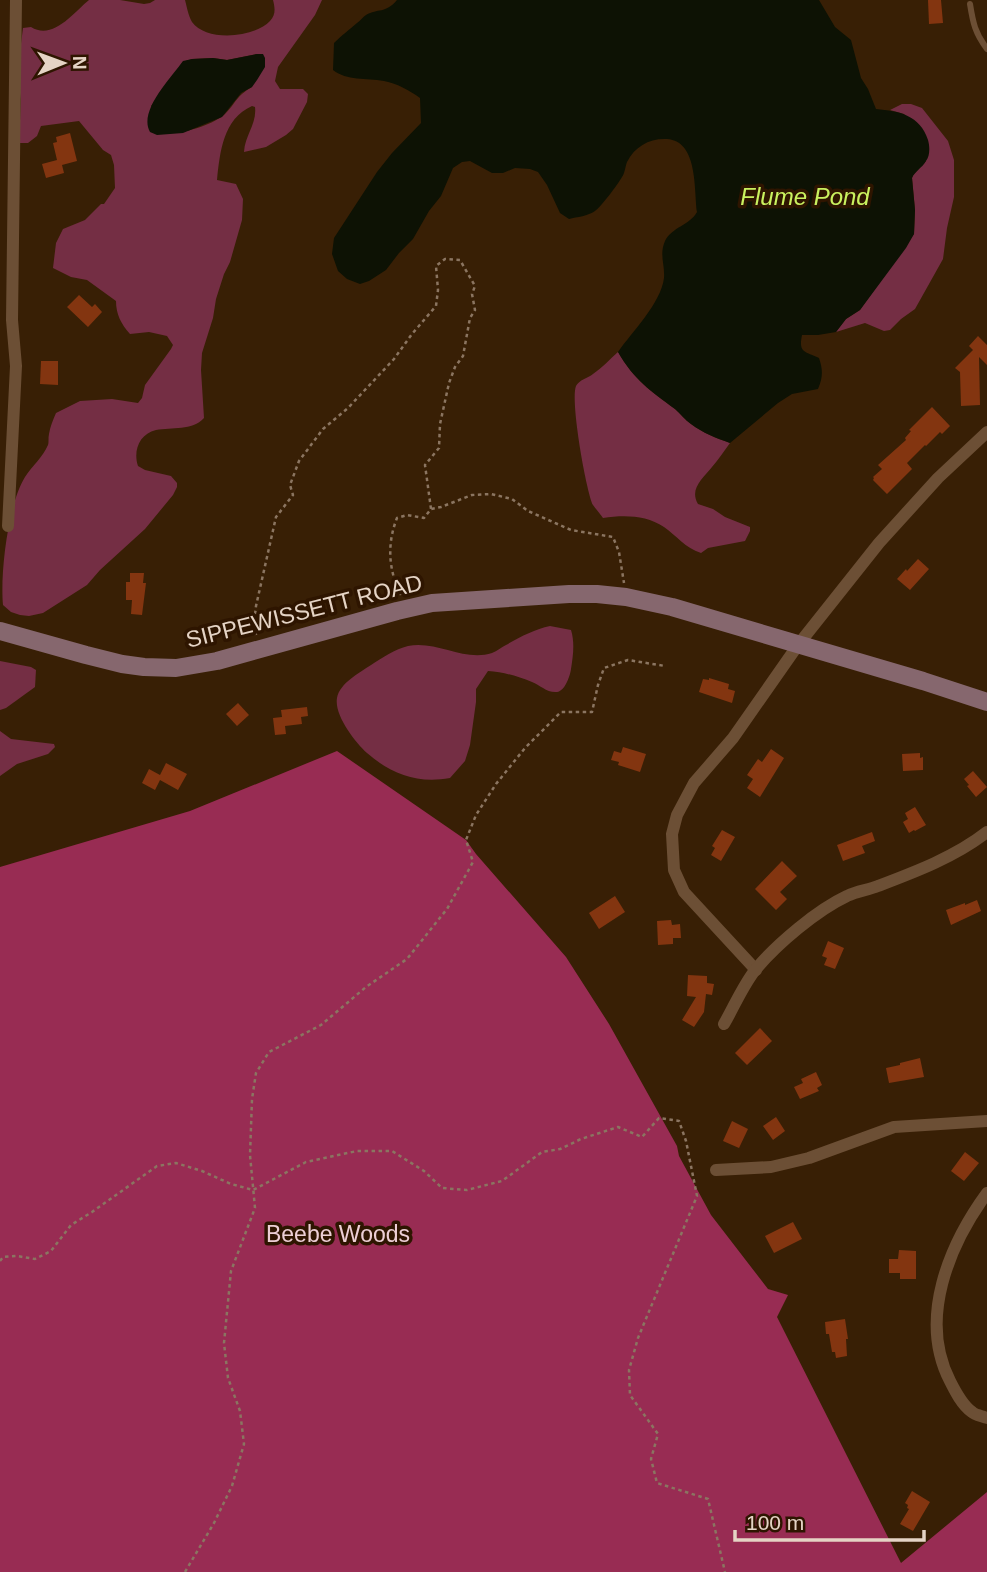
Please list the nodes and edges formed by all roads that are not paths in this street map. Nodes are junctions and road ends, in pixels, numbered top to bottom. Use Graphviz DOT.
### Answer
graph roads {
  1 [pos="16,0"];
  2 [pos="970,4"];
  3 [pos="987,49"];
  4 [pos="987,432"];
  5 [pos="8,526"];
  6 [pos="0,631"];
  7 [pos="798,645"];
  8 [pos="987,702"];
  9 [pos="987,832"];
  10 [pos="756,970"];
  11 [pos="724,1024"];
  12 [pos="987,1121"];
  13 [pos="716,1170"];
  14 [pos="987,1193"];
  15 [pos="987,1418"];
  1 -- 5 [label="street"];
  2 -- 3 [label="lane"];
  4 -- 7 [label="street"];
  6 -- 7 [label="main road, SIPPEWISSETT ROAD"];
  7 -- 8 [label="main road, SIPPEWISSETT ROAD"];
  7 -- 10 [label="street"];
  9 -- 10 [label="street"];
  10 -- 11 [label="street"];
  12 -- 13 [label="street"];
  14 -- 15 [label="street"];
}
